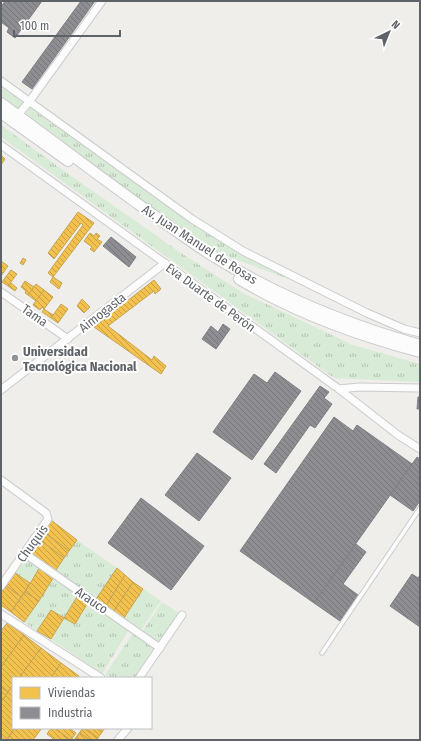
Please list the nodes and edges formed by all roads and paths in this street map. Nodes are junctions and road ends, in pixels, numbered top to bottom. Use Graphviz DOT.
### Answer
graph roads {
  1 [pos="102,1"];
  2 [pos="1,81"];
  3 [pos="29,102"];
  4 [pos="1,103"];
  5 [pos="1,113"];
  6 [pos="18,115"];
  7 [pos="1,145"];
  8 [pos="165,263"];
  9 [pos="1,292"];
  10 [pos="420,333"];
  11 [pos="68,339"];
  12 [pos="420,345"];
  13 [pos="420,352"];
  14 [pos="420,388"];
  15 [pos="339,389"];
  16 [pos="1,390"];
  17 [pos="420,449"];
  18 [pos="1,480"];
  19 [pos="420,508"];
  20 [pos="24,553"];
  21 [pos="4,576"];
  22 [pos="1,586"];
  23 [pos="1,614"];
  24 [pos="182,615"];
  25 [pos="160,648"];
  26 [pos="322,653"];
  27 [pos="99,677"];
  28 [pos="141,677"];
  29 [pos="127,729"];
  30 [pos="118,740"];
  1 -- 3 [label="street"];
  2 -- 3 [label="street"];
  3 -- 6 [label="street"];
  3 -- 10 [label="street"];
  4 -- 6 [label="main road, Av. Juan Manuel de Rosas"];
  5 -- 13 [label="main road, Av. Juan Manuel de Rosas"];
  6 -- 12 [label="main road, Av. Juan Manuel de Rosas"];
  7 -- 8 [label="street, Eva Duarte de Perón"];
  8 -- 11 [label="street, Aimogasta"];
  8 -- 15 [label="street, Eva Duarte de Perón"];
  9 -- 11 [label="street, Tama"];
  11 -- 16 [label="street, Aimogasta"];
  14 -- 15 [label="street"];
  15 -- 17 [label="street, Eva Duarte de Perón"];
  18 -- 20 [label="street, Chuquis"];
  19 -- 26 [label="lane"];
  20 -- 21 [label="street, Chuquis"];
  20 -- 25 [label="street, Arauco"];
  21 -- 22 [label="street, Chuquis"];
  23 -- 27 [label="street"];
  24 -- 25 [label="street"];
  25 -- 28 [label="street"];
  29 -- 30 [label="street"];
}
